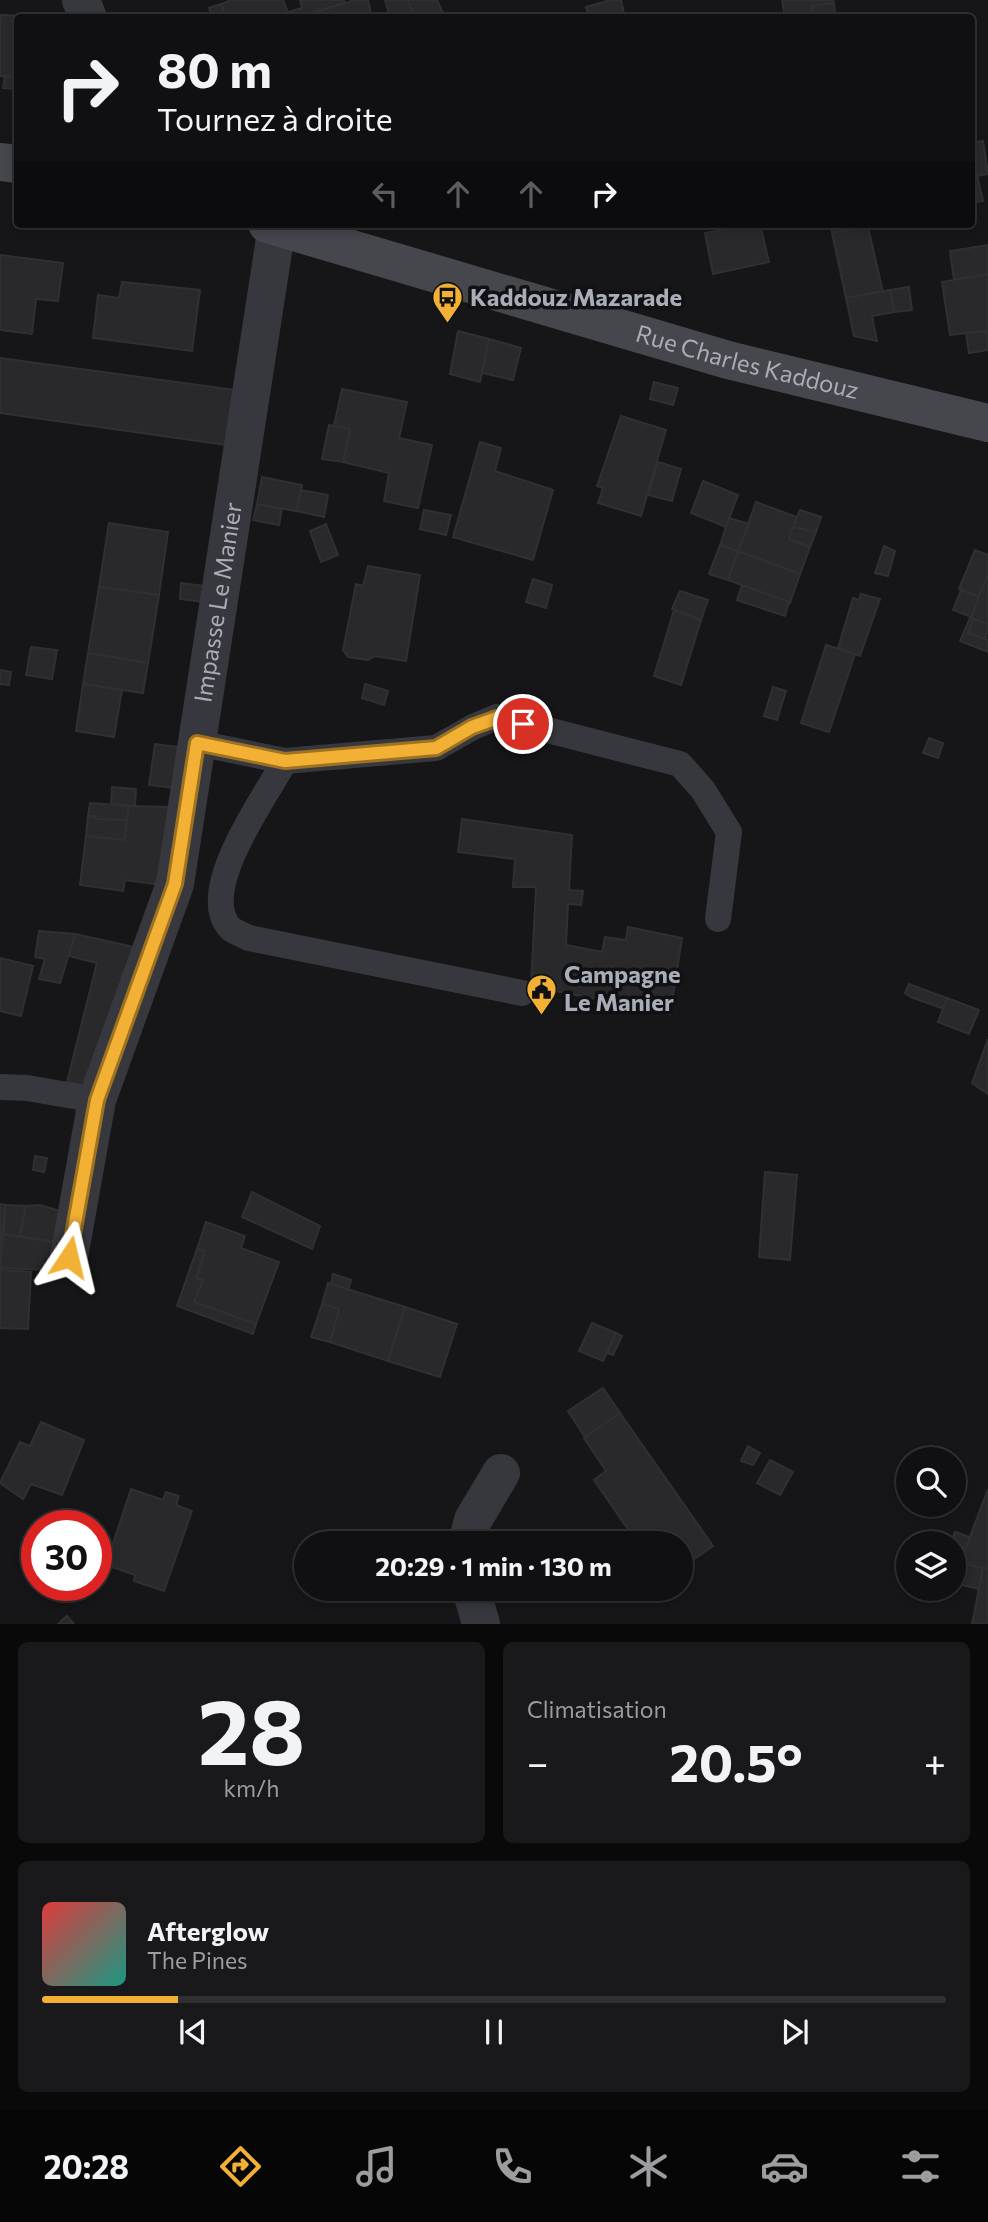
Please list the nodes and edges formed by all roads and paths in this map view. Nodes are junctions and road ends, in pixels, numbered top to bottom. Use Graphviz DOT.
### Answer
graph roads {
  1 [pos="272,228"];
  2 [pos="282,228"];
  3 [pos="988,423"];
  4 [pos="197,743"];
  5 [pos="285,761"];
  6 [pos="718,919"];
  7 [pos="522,993"];
  8 [pos="0,1087"];
  9 [pos="97,1100"];
  10 [pos="69,1257"];
  11 [pos="501,1473"];
  12 [pos="470,1531"];
  13 [pos="475,1601"];
  14 [pos="481,1623"];
  1 -- 4 [label="street, Impasse Le Manier"];
  2 -- 3 [label="street, Rue Charles Kaddouz"];
  4 -- 5 [label="lane"];
  4 -- 9 [label="street, Impasse Le Manier"];
  5 -- 6 [label="lane"];
  5 -- 7 [label="lane"];
  8 -- 9 [label="lane"];
  9 -- 10 [label="street, Impasse Le Manier"];
  11 -- 12 [label="street"];
  13 -- 14 [label="street"];
}
